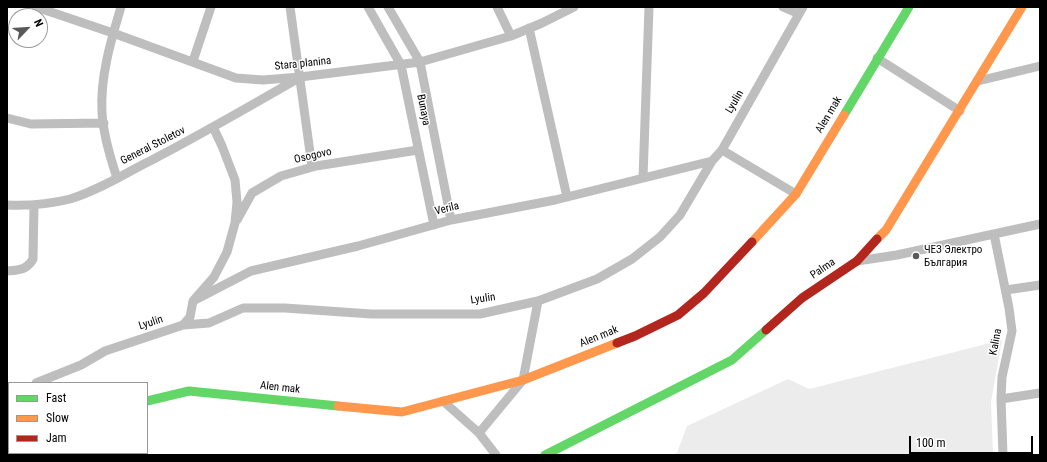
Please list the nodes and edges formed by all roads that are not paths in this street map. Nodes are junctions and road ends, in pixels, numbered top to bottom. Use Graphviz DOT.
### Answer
graph roads {
  1 [pos="36,7"];
  2 [pos="121,7"];
  3 [pos="211,7"];
  4 [pos="290,7"];
  5 [pos="368,7"];
  6 [pos="388,7"];
  7 [pos="497,7"];
  8 [pos="574,7"];
  9 [pos="649,7"];
  10 [pos="783,7"];
  11 [pos="909,7"];
  12 [pos="1022,7"];
  13 [pos="801,10"];
  14 [pos="529,28"];
  15 [pos="113,33"];
  16 [pos="511,36"];
  17 [pos="877,58"];
  18 [pos="193,61"];
  19 [pos="420,62"];
  20 [pos="401,65"];
  21 [pos="1040,66"];
  22 [pos="300,77"];
  23 [pos="978,81"];
  24 [pos="960,111"];
  25 [pos="7,118"];
  26 [pos="104,123"];
  27 [pos="213,127"];
  28 [pos="418,150"];
  29 [pos="722,150"];
  30 [pos="712,161"];
  31 [pos="312,167"];
  32 [pos="117,178"];
  33 [pos="643,178"];
  34 [pos="796,194"];
  35 [pos="567,197"];
  36 [pos="7,205"];
  37 [pos="34,205"];
  38 [pos="451,220"];
  39 [pos="235,223"];
  40 [pos="1040,224"];
  41 [pos="434,225"];
  42 [pos="994,234"];
  43 [pos="857,261"];
  44 [pos="7,271"];
  45 [pos="1040,285"];
  46 [pos="1006,290"];
  47 [pos="193,301"];
  48 [pos="538,301"];
  49 [pos="183,325"];
  50 [pos="523,380"];
  51 [pos="38,382"];
  52 [pos="1040,393"];
  53 [pos="1001,399"];
  54 [pos="148,401"];
  55 [pos="443,401"];
  56 [pos="479,432"];
  57 [pos="492,453"];
  58 [pos="545,455"];
  59 [pos="1003,455"];
  1 -- 15 [label="street, Stara planina"];
  2 -- 15 [label="street"];
  3 -- 18 [label="street"];
  4 -- 22 [label="street"];
  5 -- 20 [label="street, Bunaya"];
  6 -- 19 [label="street, Bunaya"];
  7 -- 16 [label="street"];
  8 -- 14 [label="street, Stara planina"];
  9 -- 33 [label="street"];
  10 -- 13 [label="street"];
  11 -- 17 [label="street, Alen mak"];
  12 -- 23 [label="street, Palma"];
  13 -- 29 [label="street, Lyulin"];
  14 -- 16 [label="street, Stara planina"];
  14 -- 35 [label="street"];
  15 -- 18 [label="street, Stara planina"];
  15 -- 26 [label="street"];
  16 -- 19 [label="street, Stara planina"];
  17 -- 24 [label="street"];
  17 -- 34 [label="street, Alen mak"];
  18 -- 22 [label="street, Stara planina"];
  19 -- 20 [label="street, Stara planina"];
  19 -- 38 [label="street, Bunaya"];
  20 -- 22 [label="street, Stara planina"];
  20 -- 28 [label="street, Bunaya"];
  21 -- 23 [label="street"];
  22 -- 27 [label="street, General Stoletov"];
  22 -- 31 [label="street"];
  23 -- 24 [label="street, Palma"];
  24 -- 43 [label="street, Palma"];
  25 -- 26 [label="street"];
  26 -- 32 [label="street"];
  27 -- 32 [label="street, General Stoletov"];
  27 -- 39 [label="street"];
  28 -- 31 [label="street, Osogovo"];
  28 -- 41 [label="street, Bunaya"];
  29 -- 30 [label="street, Lyulin"];
  29 -- 34 [label="street"];
  30 -- 33 [label="street, Verila"];
  30 -- 48 [label="street, Lyulin"];
  31 -- 39 [label="street, Osogovo"];
  32 -- 37 [label="street, General Stoletov"];
  33 -- 35 [label="street, Verila"];
  34 -- 50 [label="street, Alen mak"];
  35 -- 38 [label="street, Verila"];
  36 -- 37 [label="street, General Stoletov"];
  37 -- 44 [label="street"];
  38 -- 41 [label="street, Verila"];
  39 -- 47 [label="street"];
  40 -- 42 [label="street"];
  41 -- 47 [label="street, Verila"];
  42 -- 43 [label="street"];
  42 -- 46 [label="street, Kalina"];
  43 -- 58 [label="street, Palma"];
  45 -- 46 [label="street"];
  46 -- 53 [label="street, Kalina"];
  47 -- 49 [label="street"];
  48 -- 49 [label="street, Lyulin"];
  48 -- 50 [label="street"];
  49 -- 51 [label="street, Lyulin"];
  50 -- 55 [label="street, Alen mak"];
  50 -- 56 [label="street"];
  52 -- 53 [label="street"];
  53 -- 59 [label="street, Kalina"];
  54 -- 55 [label="street, Alen mak"];
  55 -- 56 [label="street"];
  56 -- 57 [label="street"];
}
